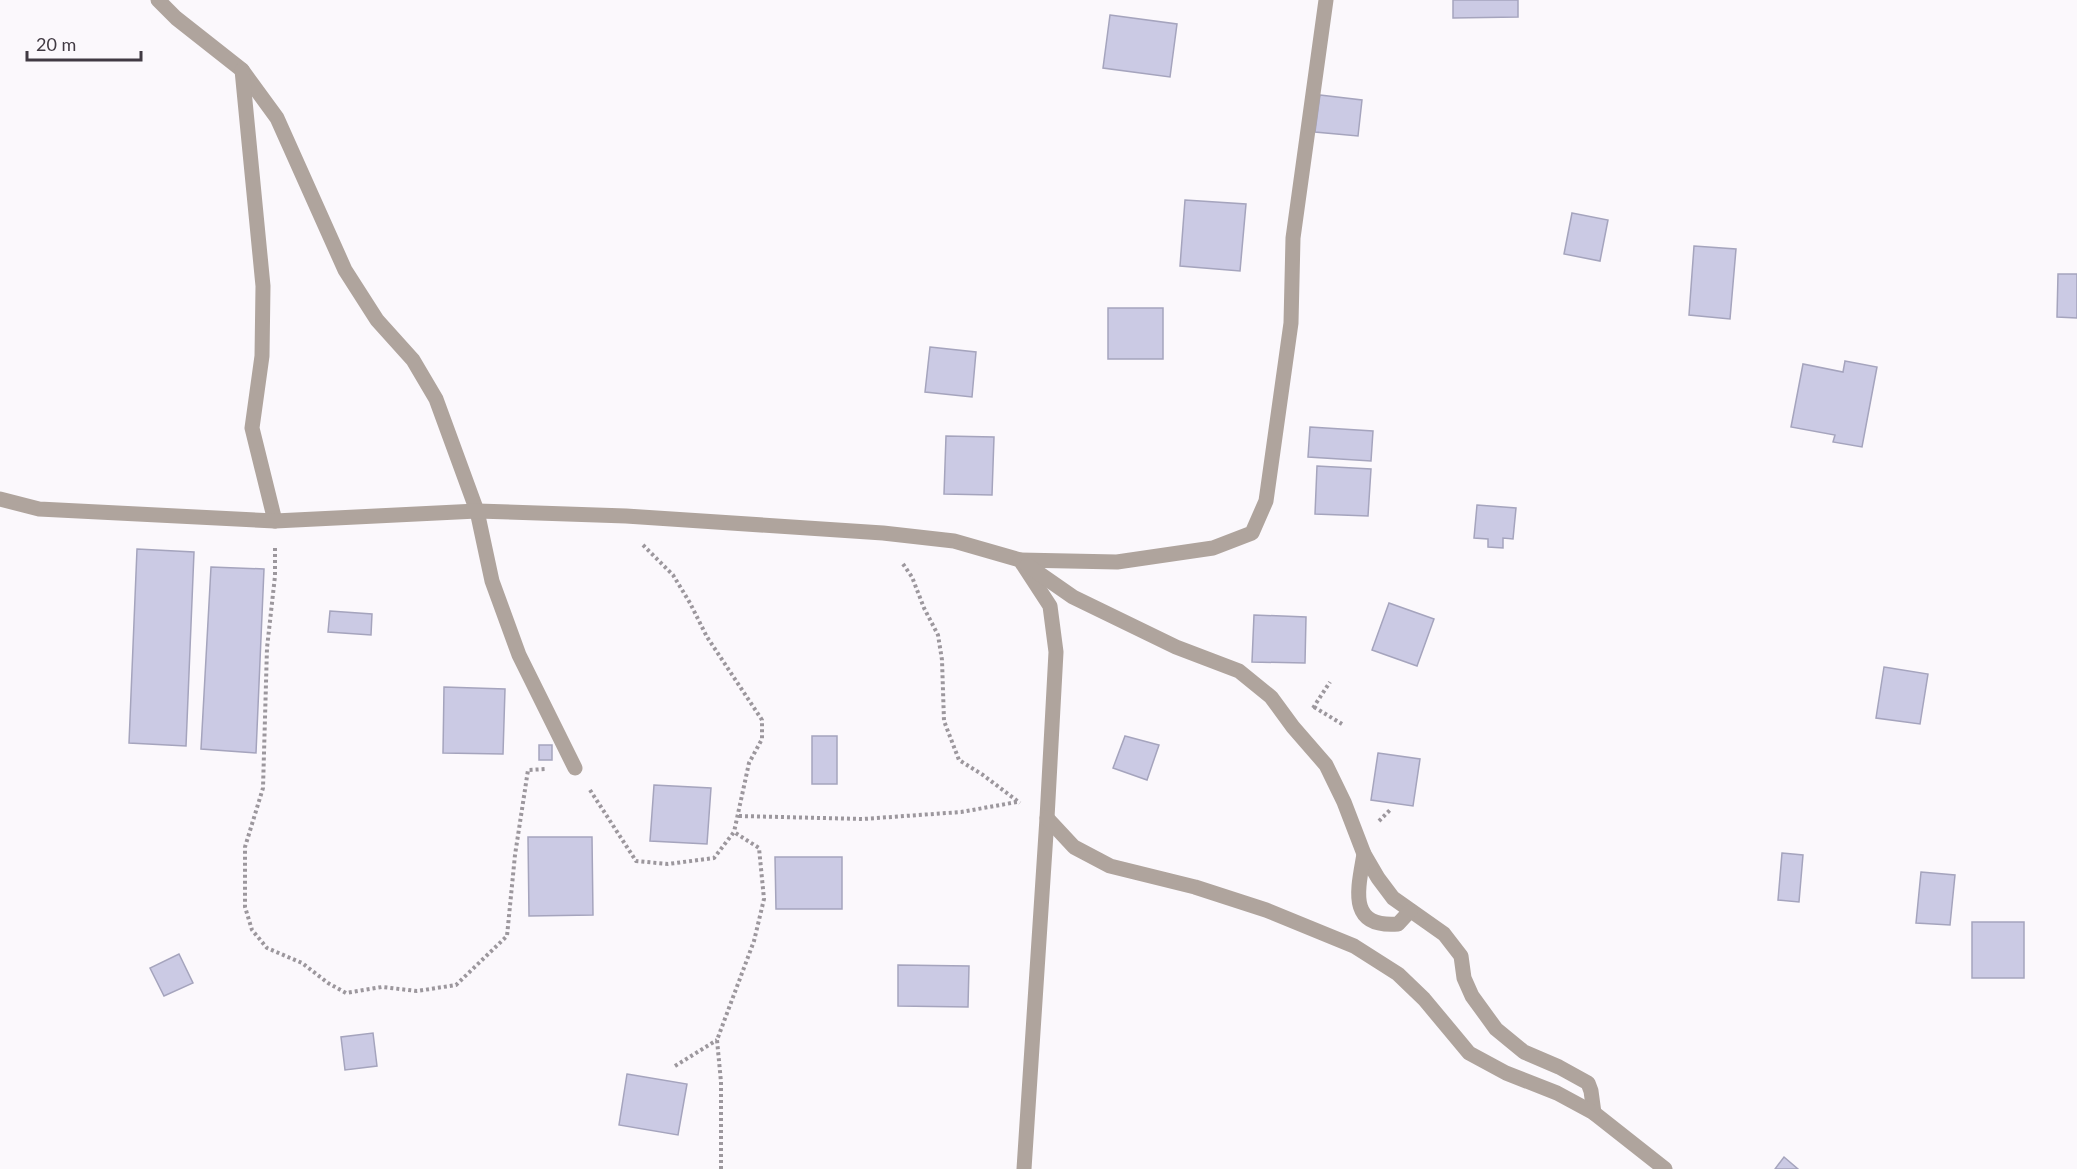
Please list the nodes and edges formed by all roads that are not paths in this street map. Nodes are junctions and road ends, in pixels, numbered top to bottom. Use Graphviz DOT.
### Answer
graph roads {
  1 [pos="158,0"];
  2 [pos="1326,0"];
  3 [pos="242,70"];
  4 [pos="0,499"];
  5 [pos="477,511"];
  6 [pos="275,522"];
  7 [pos="1020,560"];
  8 [pos="575,768"];
  9 [pos="1047,818"];
  10 [pos="1364,854"];
  11 [pos="1410,911"];
  12 [pos="1594,1113"];
  13 [pos="1662,1168"];
  14 [pos="1024,1169"];
  1 -- 3 [label="street"];
  2 -- 7 [label="street"];
  3 -- 5 [label="street"];
  3 -- 6 [label="street"];
  4 -- 6 [label="street"];
  5 -- 6 [label="street"];
  5 -- 7 [label="street"];
  5 -- 8 [label="street"];
  7 -- 9 [label="street"];
  7 -- 10 [label="street"];
  9 -- 12 [label="street"];
  9 -- 14 [label="street"];
  10 -- 11 [label="street"];
  10 -- 11 [label="street"];
  11 -- 12 [label="street"];
  12 -- 13 [label="street"];
}
